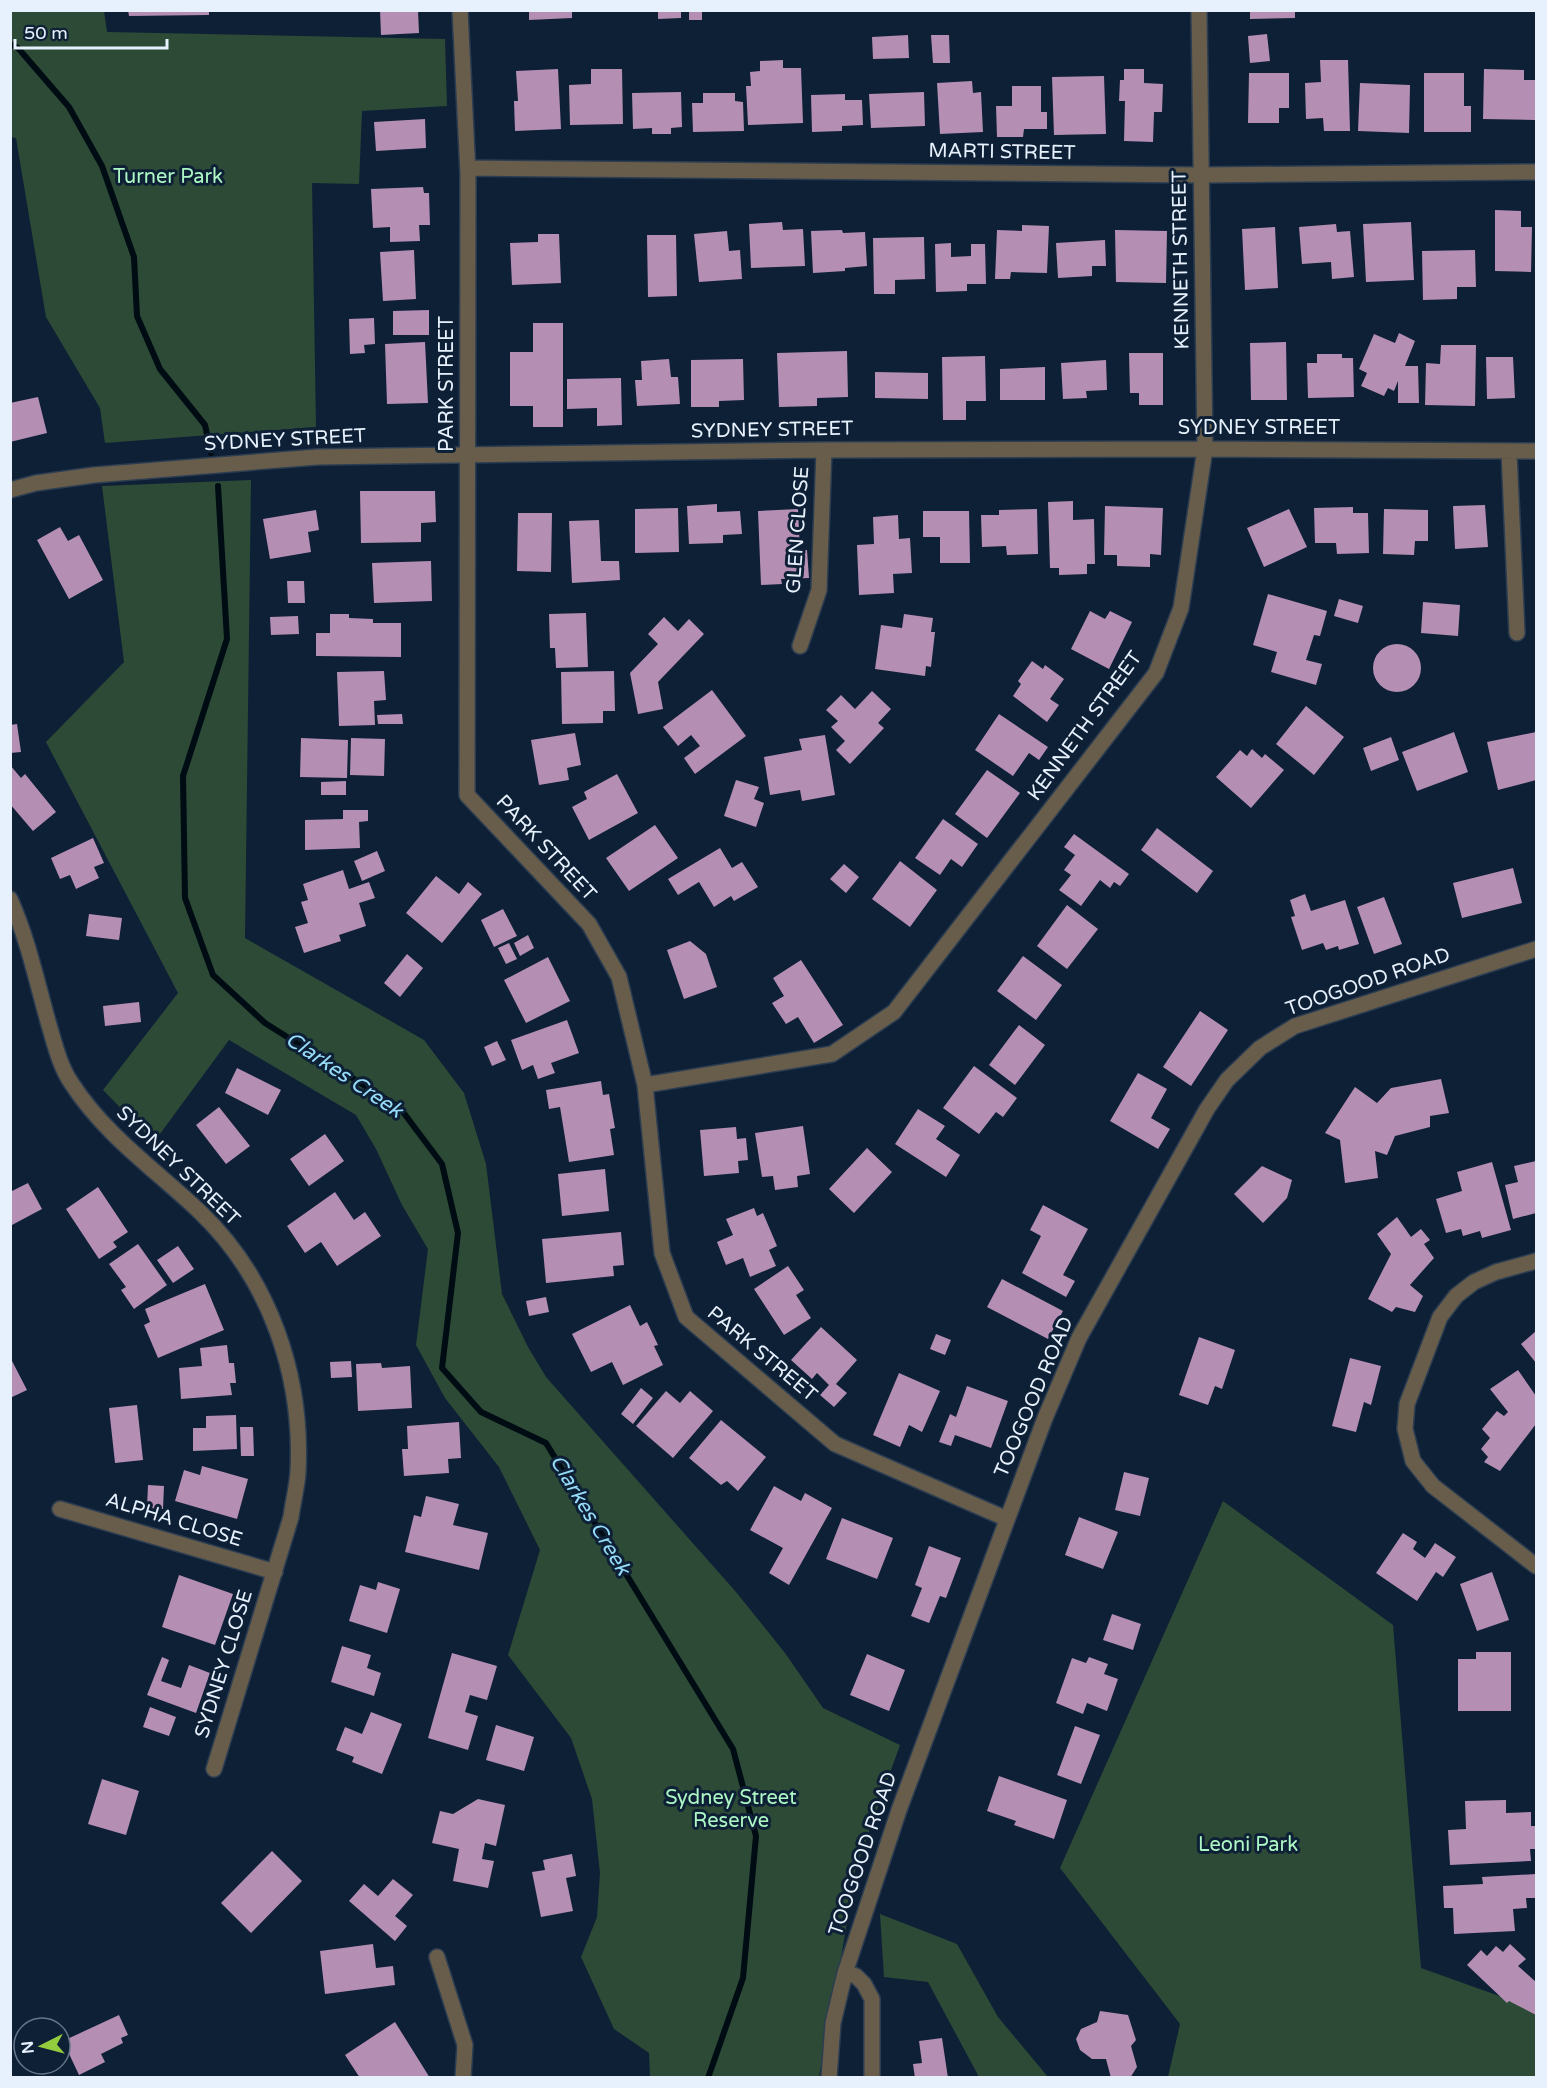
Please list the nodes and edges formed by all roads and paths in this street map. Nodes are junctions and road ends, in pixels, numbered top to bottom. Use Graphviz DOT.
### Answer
graph roads {
  1 [pos="460,10"];
  2 [pos="1199,10"];
  3 [pos="468,168"];
  4 [pos="1536,172"];
  5 [pos="1200,175"];
  6 [pos="1205,449"];
  7 [pos="824,450"];
  8 [pos="1536,451"];
  9 [pos="1509,452"];
  10 [pos="468,454"];
  11 [pos="10,490"];
  12 [pos="1517,633"];
  13 [pos="800,646"];
  14 [pos="10,899"];
  15 [pos="1536,949"];
  16 [pos="645,1085"];
  17 [pos="1536,1261"];
  18 [pos="60,1509"];
  19 [pos="1007,1519"];
  20 [pos="1536,1566"];
  21 [pos="275,1572"];
  22 [pos="214,1769"];
  23 [pos="437,1957"];
  24 [pos="845,1972"];
  25 [pos="463,2078"];
  26 [pos="829,2078"];
  27 [pos="872,2078"];
  1 -- 3 [label="street, PARK STREET"];
  2 -- 5 [label="street, KENNETH STREET"];
  3 -- 5 [label="street, MARTI STREET"];
  3 -- 10 [label="street, PARK STREET"];
  4 -- 5 [label="street, MARTI STREET"];
  5 -- 6 [label="street, KENNETH STREET"];
  6 -- 7 [label="street, SYDNEY STREET"];
  6 -- 9 [label="street, SYDNEY STREET"];
  6 -- 16 [label="street, KENNETH STREET"];
  7 -- 10 [label="street, SYDNEY STREET"];
  7 -- 13 [label="street, GLEN CLOSE"];
  8 -- 9 [label="street, SYDNEY STREET"];
  9 -- 12 [label="street"];
  10 -- 11 [label="street, SYDNEY STREET"];
  10 -- 16 [label="street, PARK STREET"];
  14 -- 21 [label="street, SYDNEY STREET"];
  15 -- 19 [label="street, TOOGOOD ROAD"];
  16 -- 19 [label="street, PARK STREET"];
  17 -- 20 [label="street"];
  18 -- 21 [label="street, ALPHA CLOSE"];
  19 -- 24 [label="street, TOOGOOD ROAD"];
  21 -- 22 [label="street, SYDNEY CLOSE"];
  23 -- 25 [label="street"];
  24 -- 26 [label="street, TOOGOOD ROAD"];
  24 -- 27 [label="street"];
}
